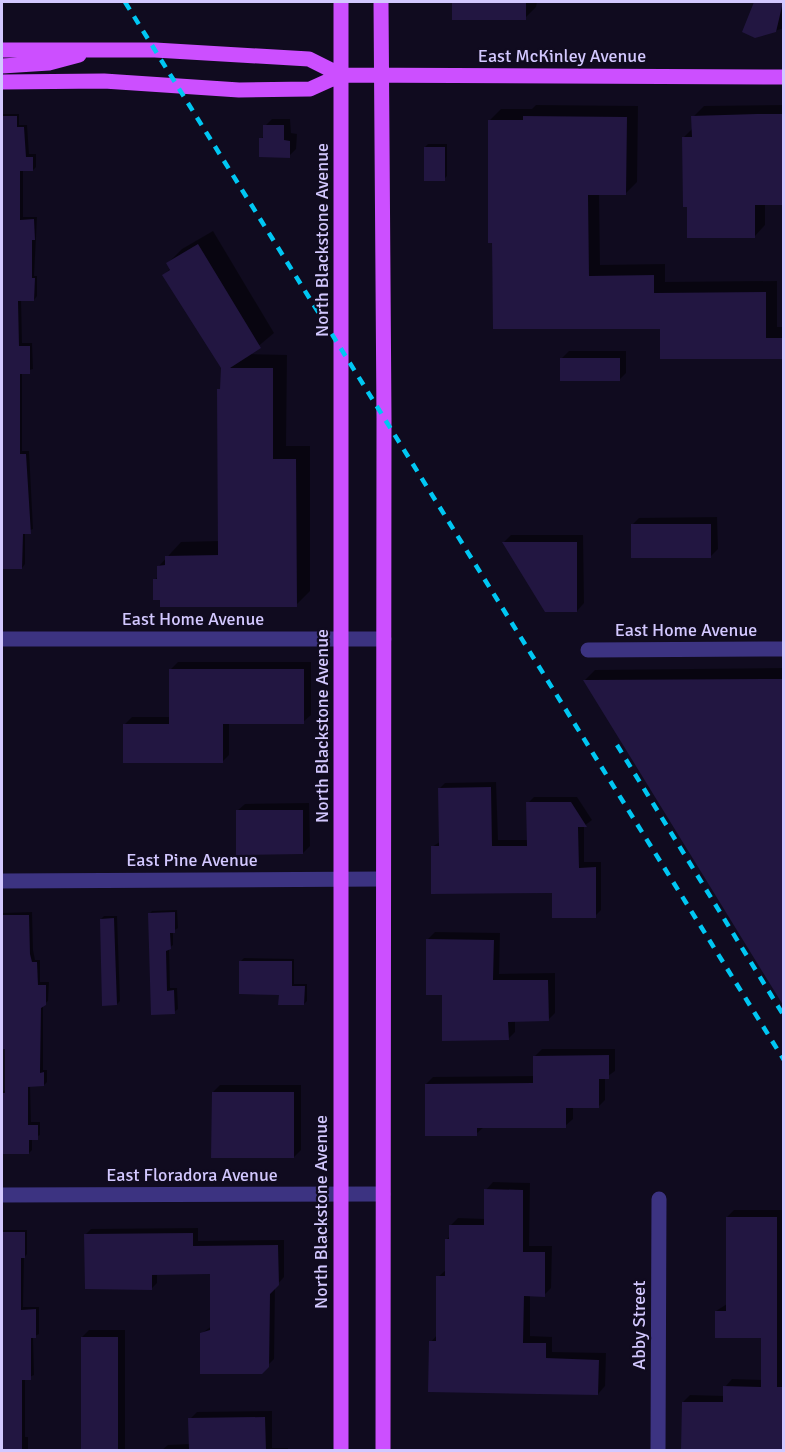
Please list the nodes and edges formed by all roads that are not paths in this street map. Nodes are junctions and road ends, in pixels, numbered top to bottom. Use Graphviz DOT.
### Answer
graph roads {
  1 [pos="341,2"];
  2 [pos="381,2"];
  3 [pos="2,50"];
  4 [pos="99,50"];
  5 [pos="2,66"];
  6 [pos="341,75"];
  7 [pos="382,75"];
  8 [pos="783,77"];
  9 [pos="2,82"];
  10 [pos="2,639"];
  11 [pos="342,639"];
  12 [pos="384,639"];
  13 [pos="783,649"];
  14 [pos="588,650"];
  15 [pos="341,878"];
  16 [pos="383,879"];
  17 [pos="2,881"];
  18 [pos="341,1194"];
  19 [pos="383,1194"];
  20 [pos="2,1195"];
  21 [pos="659,1199"];
  22 [pos="341,1450"];
  23 [pos="383,1450"];
  24 [pos="658,1450"];
  1 -- 6 [label="main road, North Blackstone Avenue"];
  2 -- 7 [label="main road"];
  3 -- 4 [label="main road, East McKinley Avenue"];
  4 -- 5 [label="main road"];
  4 -- 6 [label="main road, East McKinley Avenue"];
  6 -- 7 [label="main road, East McKinley Avenue"];
  6 -- 9 [label="main road, East McKinley Avenue"];
  6 -- 11 [label="main road, North Blackstone Avenue"];
  7 -- 8 [label="main road, East McKinley Avenue"];
  7 -- 12 [label="main road"];
  10 -- 11 [label="street, East Home Avenue"];
  11 -- 12 [label="street, East Home Avenue"];
  11 -- 15 [label="main road, North Blackstone Avenue"];
  12 -- 16 [label="main road"];
  13 -- 14 [label="street, East Home Avenue"];
  15 -- 16 [label="street, East Pine Avenue"];
  15 -- 17 [label="street, East Pine Avenue"];
  15 -- 18 [label="main road, North Blackstone Avenue"];
  16 -- 19 [label="main road"];
  18 -- 19 [label="street, East Floradora Avenue"];
  18 -- 20 [label="street, East Floradora Avenue"];
  18 -- 22 [label="main road, North Blackstone Avenue"];
  19 -- 23 [label="main road"];
  21 -- 24 [label="street, Abby Street"];
}
